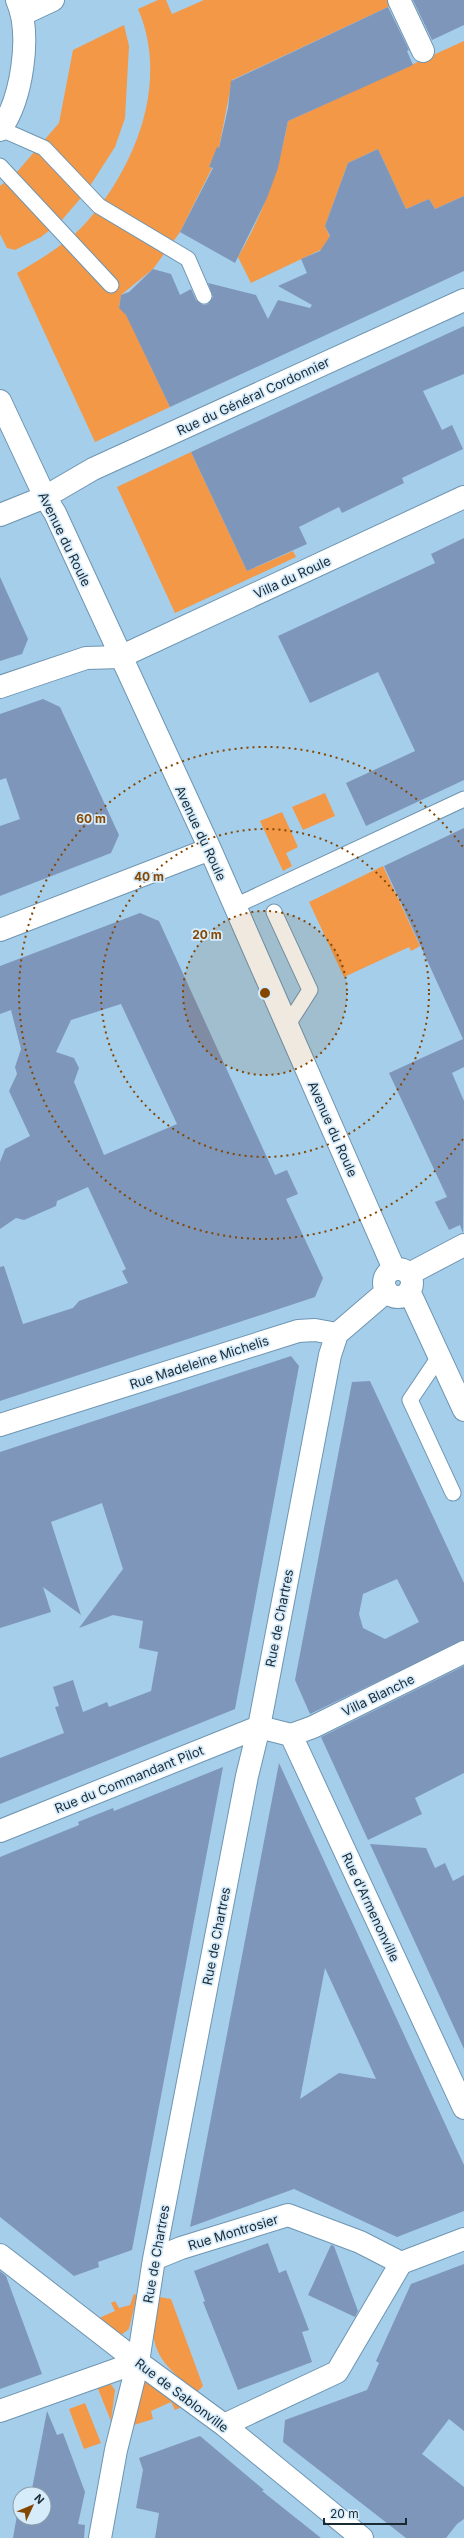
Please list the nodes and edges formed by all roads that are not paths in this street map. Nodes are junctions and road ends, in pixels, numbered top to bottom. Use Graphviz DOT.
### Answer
graph roads {
  1 [pos="53,0"];
  2 [pos="399,0"];
  3 [pos="20,7"];
  4 [pos="423,51"];
  5 [pos="0,130"];
  6 [pos="0,166"];
  7 [pos="111,285"];
  8 [pos="204,296"];
  9 [pos="464,300"];
  10 [pos="0,401"];
  11 [pos="464,496"];
  12 [pos="45,497"];
  13 [pos="0,515"];
  14 [pos="120,657"];
  15 [pos="0,687"];
  16 [pos="464,799"];
  17 [pos="210,849"];
  18 [pos="235,906"];
  19 [pos="274,912"];
  20 [pos="0,930"];
  21 [pos="287,1026"];
  22 [pos="464,1245"];
  23 [pos="404,1278"];
  24 [pos="337,1334"];
  25 [pos="439,1357"];
  26 [pos="464,1410"];
  27 [pos="0,1425"];
  28 [pos="453,1493"];
  29 [pos="464,1652"];
  30 [pos="259,1727"];
  31 [pos="291,1735"];
  32 [pos="0,1831"];
  33 [pos="464,2108"];
  34 [pos="464,2239"];
  35 [pos="0,2255"];
  36 [pos="154,2259"];
  37 [pos="401,2263"];
  38 [pos="138,2362"];
  39 [pos="0,2410"];
  40 [pos="224,2425"];
  41 [pos="100,2538"];
  42 [pos="362,2538"];
  1 -- 3 [label="street"];
  2 -- 4 [label="street"];
  3 -- 5 [label="street"];
  5 -- 8 [label="lane"];
  6 -- 7 [label="lane"];
  9 -- 12 [label="street, Rue du Général Cordonnier"];
  10 -- 12 [label="street, Avenue du Roule"];
  11 -- 14 [label="street, Villa du Roule"];
  12 -- 13 [label="street, Rue du Général Cordonnier"];
  12 -- 14 [label="street, Avenue du Roule"];
  14 -- 15 [label="street"];
  14 -- 17 [label="street, Avenue du Roule"];
  16 -- 18 [label="lane"];
  17 -- 18 [label="street, Avenue du Roule"];
  17 -- 20 [label="street"];
  18 -- 21 [label="street, Avenue du Roule"];
  19 -- 21 [label="lane"];
  21 -- 23 [label="street, Avenue du Roule"];
  22 -- 23 [label="street"];
  23 -- 24 [label="street"];
  23 -- 25 [label="street, Avenue du Roule"];
  24 -- 27 [label="street, Rue Madeleine Michelis"];
  24 -- 30 [label="street, Rue de Chartres"];
  25 -- 26 [label="street, Avenue du Roule"];
  25 -- 28 [label="lane"];
  29 -- 31 [label="street, Villa Blanche"];
  30 -- 31 [label="street"];
  30 -- 32 [label="street, Rue du Commandant Pilot"];
  30 -- 36 [label="street, Rue de Chartres"];
  31 -- 33 [label="street, Rue d'Armenonville"];
  34 -- 37 [label="street"];
  35 -- 38 [label="street, Rue de Sablonville"];
  36 -- 37 [label="street, Rue Montrosier"];
  36 -- 38 [label="street, Rue de Chartres"];
  37 -- 40 [label="street"];
  38 -- 39 [label="street"];
  38 -- 40 [label="street, Rue de Sablonville"];
  38 -- 41 [label="street, Rue de Chartres"];
  40 -- 42 [label="street, Rue de Sablonville"];
}
